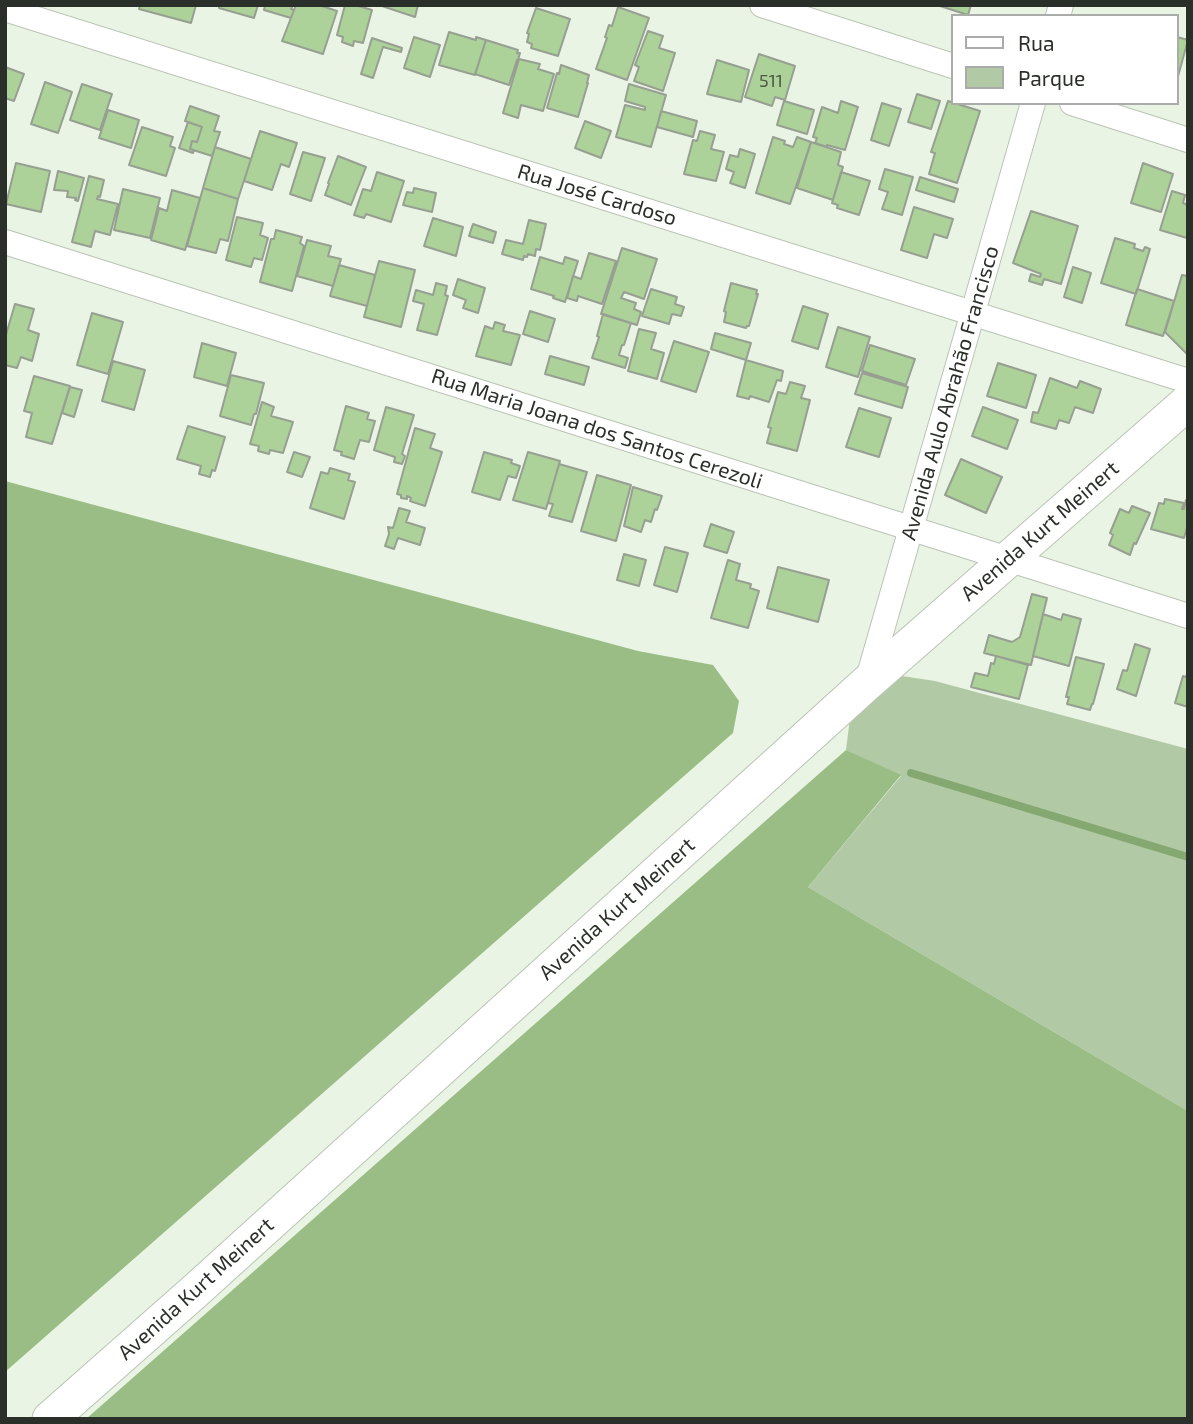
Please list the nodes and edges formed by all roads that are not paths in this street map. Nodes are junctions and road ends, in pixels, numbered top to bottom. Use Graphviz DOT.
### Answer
graph roads {
  1 [pos="762,5"];
  2 [pos="5,9"];
  3 [pos="951,65"];
  4 [pos="1032,105"];
  5 [pos="1078,105"];
  6 [pos="1188,140"];
  7 [pos="5,242"];
  8 [pos="973,313"];
  9 [pos="1188,381"];
  10 [pos="1188,402"];
  11 [pos="912,528"];
  12 [pos="1008,560"];
  13 [pos="1188,616"];
  14 [pos="867,683"];
  15 [pos="50,1419"];
  1 -- 3 [label="street"];
  2 -- 8 [label="street, Rua José Cardoso"];
  4 -- 8 [label="street, Avenida Aulo Abrahão Francisco"];
  5 -- 6 [label="street"];
  7 -- 11 [label="street, Rua Maria Joana dos Santos Cerezoli"];
  8 -- 9 [label="street, Rua José Cardoso"];
  8 -- 11 [label="street, Avenida Aulo Abrahão Francisco"];
  10 -- 12 [label="street, Avenida Kurt Meinert"];
  11 -- 12 [label="street, Rua Maria Joana dos Santos Cerezoli"];
  11 -- 14 [label="street, Avenida Aulo Abrahão Francisco"];
  12 -- 13 [label="street, Rua Maria Joana dos Santos Cerezoli"];
  12 -- 14 [label="street, Avenida Kurt Meinert"];
  14 -- 15 [label="street, Avenida Kurt Meinert"];
}
